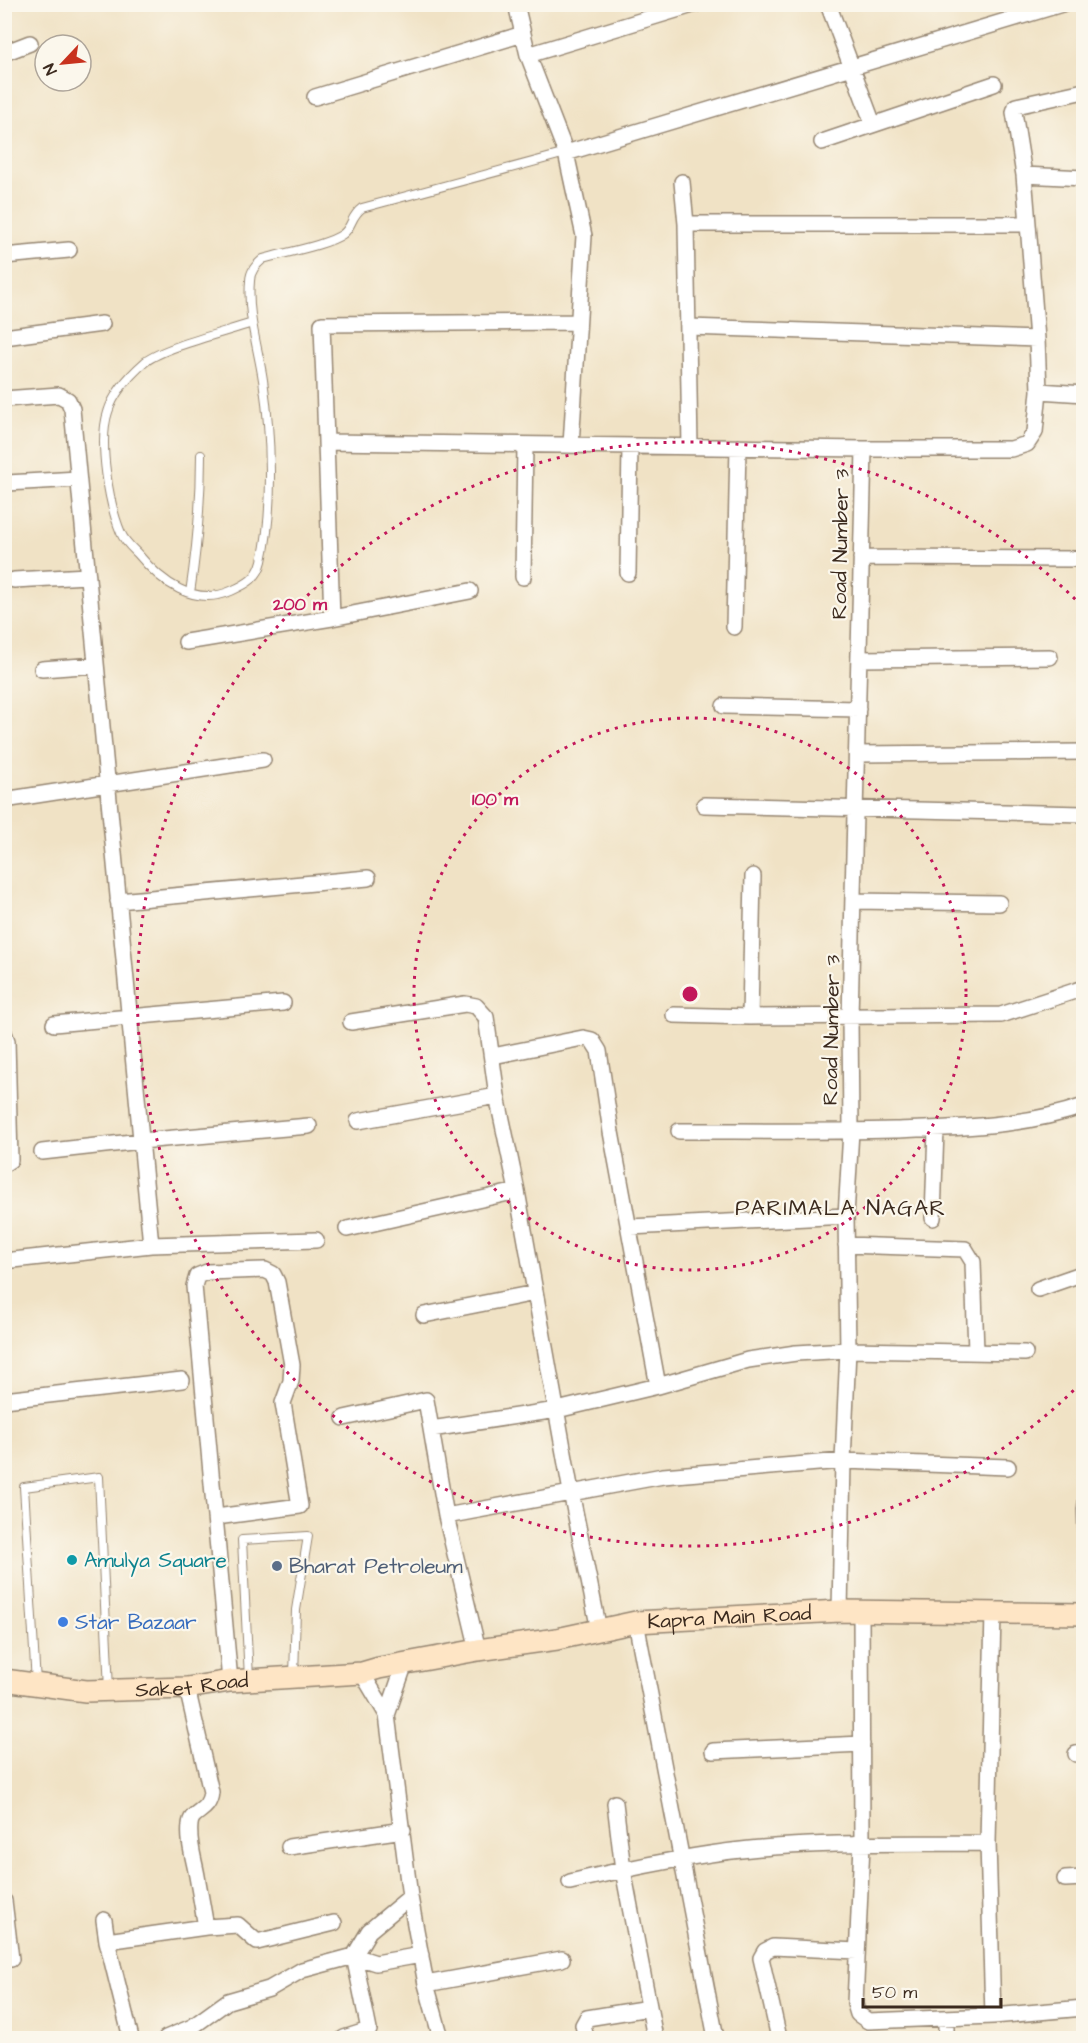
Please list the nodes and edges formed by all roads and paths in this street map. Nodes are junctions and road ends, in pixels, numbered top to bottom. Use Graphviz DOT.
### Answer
graph roads {
  1 [pos="516,4"];
  2 [pos="696,4"];
  3 [pos="828,4"];
  4 [pos="1062,4"];
  5 [pos="524,34"];
  6 [pos="30,43"];
  7 [pos="4,53"];
  8 [pos="528,55"];
  9 [pos="852,68"];
  10 [pos="994,84"];
  11 [pos="1083,91"];
  12 [pos="315,97"];
  13 [pos="873,124"];
  14 [pos="822,142"];
  15 [pos="566,153"];
  16 [pos="1024,175"];
  17 [pos="1083,178"];
  18 [pos="682,182"];
  19 [pos="686,224"];
  20 [pos="1028,224"];
  21 [pos="69,250"];
  22 [pos="4,256"];
  23 [pos="578,322"];
  24 [pos="252,323"];
  25 [pos="102,324"];
  26 [pos="689,327"];
  27 [pos="4,338"];
  28 [pos="1037,339"];
  29 [pos="1039,391"];
  30 [pos="1083,394"];
  31 [pos="4,399"];
  32 [pos="327,442"];
  33 [pos="525,444"];
  34 [pos="571,445"];
  35 [pos="630,446"];
  36 [pos="690,447"];
  37 [pos="738,447"];
  38 [pos="864,449"];
  39 [pos="201,455"];
  40 [pos="78,479"];
  41 [pos="7,483"];
  42 [pos="861,558"];
  43 [pos="1083,559"];
  44 [pos="628,573"];
  45 [pos="87,576"];
  46 [pos="523,577"];
  47 [pos="14,580"];
  48 [pos="470,591"];
  49 [pos="190,593"];
  50 [pos="332,618"];
  51 [pos="734,627"];
  52 [pos="186,642"];
  53 [pos="1050,657"];
  54 [pos="859,659"];
  55 [pos="96,665"];
  56 [pos="42,669"];
  57 [pos="724,706"];
  58 [pos="858,709"];
  59 [pos="1083,752"];
  60 [pos="857,754"];
  61 [pos="263,760"];
  62 [pos="108,783"];
  63 [pos="4,800"];
  64 [pos="704,806"];
  65 [pos="855,808"];
  66 [pos="1083,814"];
  67 [pos="753,876"];
  68 [pos="368,878"];
  69 [pos="118,901"];
  70 [pos="854,901"];
  71 [pos="999,903"];
  72 [pos="1083,988"];
  73 [pos="283,1003"];
  74 [pos="674,1015"];
  75 [pos="750,1017"];
  76 [pos="850,1017"];
  77 [pos="129,1019"];
  78 [pos="351,1022"];
  79 [pos="54,1024"];
  80 [pos="4,1033"];
  81 [pos="493,1056"];
  82 [pos="498,1096"];
  83 [pos="1083,1106"];
  84 [pos="358,1121"];
  85 [pos="309,1126"];
  86 [pos="936,1129"];
  87 [pos="679,1131"];
  88 [pos="851,1131"];
  89 [pos="141,1141"];
  90 [pos="42,1152"];
  91 [pos="4,1164"];
  92 [pos="517,1191"];
  93 [pos="846,1216"];
  94 [pos="933,1218"];
  95 [pos="630,1227"];
  96 [pos="347,1229"];
  97 [pos="316,1240"];
  98 [pos="151,1245"];
  99 [pos="846,1245"];
  100 [pos="4,1261"];
  101 [pos="1083,1273"];
  102 [pos="1038,1288"];
  103 [pos="536,1293"];
  104 [pos="424,1315"];
  105 [pos="848,1350"];
  106 [pos="976,1352"];
  107 [pos="1025,1353"];
  108 [pos="182,1380"];
  109 [pos="658,1386"];
  110 [pos="4,1400"];
  111 [pos="557,1410"];
  112 [pos="344,1418"];
  113 [pos="431,1429"];
  114 [pos="843,1461"];
  115 [pos="1008,1467"];
  116 [pos="1083,1488"];
  117 [pos="571,1492"];
  118 [pos="446,1516"];
  119 [pos="216,1517"];
  120 [pos="1083,1575"];
  121 [pos="1083,1603"];
  122 [pos="840,1611"];
  123 [pos="861,1611"];
  124 [pos="993,1612"];
  125 [pos="1083,1614"];
  126 [pos="636,1622"];
  127 [pos="599,1630"];
  128 [pos="478,1650"];
  129 [pos="405,1663"];
  130 [pos="371,1670"];
  131 [pos="294,1677"];
  132 [pos="4,1680"];
  133 [pos="240,1680"];
  134 [pos="36,1685"];
  135 [pos="187,1688"];
  136 [pos="109,1690"];
  137 [pos="387,1715"];
  138 [pos="862,1744"];
  139 [pos="713,1751"];
  140 [pos="615,1803"];
  141 [pos="403,1830"];
  142 [pos="988,1843"];
  143 [pos="862,1844"];
  144 [pos="289,1847"];
  145 [pos="681,1857"];
  146 [pos="623,1870"];
  147 [pos="1083,1878"];
  148 [pos="1065,1879"];
  149 [pos="570,1882"];
  150 [pos="411,1897"];
  151 [pos="4,1900"];
  152 [pos="104,1920"];
  153 [pos="334,1923"];
  154 [pos="206,1927"];
  155 [pos="107,1941"];
  156 [pos="857,1952"];
  157 [pos="421,1955"];
  158 [pos="354,1956"];
  159 [pos="11,1959"];
  160 [pos="562,1959"];
  161 [pos="426,1984"];
  162 [pos="649,2008"];
  163 [pos="1083,2008"];
  164 [pos="993,2016"];
  165 [pos="946,2018"];
  166 [pos="193,2033"];
  167 [pos="131,2038"];
  168 [pos="166,2038"];
  169 [pos="344,2038"];
  170 [pos="441,2038"];
  171 [pos="586,2038"];
  172 [pos="655,2038"];
  173 [pos="716,2038"];
  174 [pos="779,2038"];
  175 [pos="946,2038"];
  1 -- 5 [label="street"];
  2 -- 8 [label="street"];
  3 -- 9 [label="street"];
  4 -- 9 [label="street"];
  5 -- 8 [label="street"];
  5 -- 12 [label="street"];
  6 -- 7 [label="street"];
  8 -- 15 [label="street"];
  9 -- 13 [label="street"];
  9 -- 15 [label="street"];
  10 -- 13 [label="street"];
  11 -- 16 [label="street"];
  13 -- 14 [label="street"];
  15 -- 23 [label="street"];
  15 -- 24 [label="lane"];
  16 -- 17 [label="street"];
  16 -- 20 [label="street"];
  18 -- 19 [label="street"];
  19 -- 20 [label="street"];
  19 -- 26 [label="street"];
  20 -- 28 [label="street"];
  21 -- 22 [label="street"];
  23 -- 32 [label="street"];
  23 -- 34 [label="street"];
  24 -- 49 [label="lane"];
  24 -- 49 [label="lane"];
  25 -- 27 [label="street"];
  26 -- 28 [label="street"];
  26 -- 36 [label="street"];
  28 -- 29 [label="street"];
  29 -- 30 [label="street"];
  29 -- 38 [label="street"];
  31 -- 40 [label="street"];
  32 -- 33 [label="street"];
  32 -- 50 [label="street"];
  33 -- 34 [label="street"];
  33 -- 46 [label="street"];
  34 -- 35 [label="street"];
  35 -- 36 [label="street"];
  35 -- 44 [label="street"];
  36 -- 37 [label="street"];
  37 -- 38 [label="street"];
  37 -- 51 [label="street"];
  38 -- 42 [label="street, Road Number 3"];
  39 -- 49 [label="lane"];
  40 -- 41 [label="street"];
  40 -- 45 [label="street"];
  42 -- 43 [label="street"];
  42 -- 54 [label="street, Road Number 3"];
  45 -- 47 [label="street"];
  45 -- 55 [label="street"];
  48 -- 50 [label="street"];
  50 -- 52 [label="street"];
  53 -- 54 [label="street"];
  54 -- 58 [label="street, Road Number 3"];
  55 -- 56 [label="street"];
  55 -- 62 [label="street"];
  57 -- 58 [label="street"];
  58 -- 60 [label="street, Road Number 3"];
  59 -- 60 [label="street"];
  60 -- 65 [label="street, Road Number 3"];
  61 -- 62 [label="street"];
  62 -- 63 [label="street"];
  62 -- 69 [label="street"];
  64 -- 65 [label="street"];
  65 -- 66 [label="street"];
  65 -- 70 [label="street, Road Number 3"];
  67 -- 75 [label="street"];
  68 -- 69 [label="street"];
  69 -- 77 [label="street"];
  70 -- 71 [label="street"];
  70 -- 76 [label="street, Road Number 3"];
  72 -- 76 [label="street"];
  73 -- 77 [label="street"];
  74 -- 75 [label="street"];
  75 -- 76 [label="street"];
  76 -- 88 [label="street, Road Number 3"];
  77 -- 79 [label="street"];
  77 -- 89 [label="street"];
  78 -- 81 [label="street"];
  80 -- 91 [label="street"];
  81 -- 82 [label="street"];
  81 -- 95 [label="street"];
  82 -- 84 [label="street"];
  82 -- 92 [label="street"];
  83 -- 86 [label="street"];
  85 -- 89 [label="street"];
  86 -- 88 [label="street"];
  86 -- 94 [label="street"];
  87 -- 88 [label="street"];
  88 -- 93 [label="street, Road Number 3"];
  89 -- 90 [label="street"];
  89 -- 98 [label="street"];
  92 -- 96 [label="street"];
  92 -- 103 [label="street"];
  93 -- 95 [label="street"];
  93 -- 99 [label="street, Road Number 3"];
  95 -- 109 [label="street"];
  97 -- 98 [label="street"];
  98 -- 100 [label="street"];
  99 -- 105 [label="street, Road Number 3"];
  99 -- 106 [label="street"];
  101 -- 102 [label="street"];
  103 -- 104 [label="street"];
  103 -- 111 [label="street"];
  105 -- 106 [label="street"];
  105 -- 109 [label="street"];
  105 -- 114 [label="street, Road Number 3"];
  106 -- 107 [label="street"];
  108 -- 110 [label="street"];
  109 -- 111 [label="street"];
  111 -- 113 [label="street"];
  111 -- 117 [label="street"];
  112 -- 113 [label="street"];
  113 -- 118 [label="street"];
  114 -- 115 [label="street"];
  114 -- 117 [label="street"];
  114 -- 122 [label="street, Road Number 3"];
  116 -- 120 [label="lane"];
  117 -- 118 [label="street"];
  117 -- 127 [label="street"];
  118 -- 128 [label="street"];
  119 -- 119 [label="street"];
  119 -- 133 [label="street"];
  121 -- 125 [label="lane"];
  122 -- 123 [label="street, Kapra Main Road"];
  122 -- 126 [label="street, Kapra Main Road"];
  123 -- 124 [label="street, Kapra Main Road"];
  123 -- 138 [label="street"];
  124 -- 125 [label="street, Kapra Main Road"];
  124 -- 142 [label="street"];
  126 -- 127 [label="street, Kapra Main Road"];
  126 -- 145 [label="street"];
  127 -- 128 [label="street, Kapra Main Road"];
  128 -- 129 [label="street, Kapra Main Road"];
  129 -- 130 [label="street, Kapra Main Road"];
  129 -- 137 [label="street"];
  130 -- 131 [label="street, Saket Road"];
  130 -- 137 [label="street"];
  131 -- 133 [label="street, Saket Road"];
  131 -- 133 [label="lane"];
  132 -- 134 [label="street, Saket Road"];
  133 -- 135 [label="street, Saket Road"];
  134 -- 136 [label="street, Saket Road"];
  134 -- 136 [label="lane"];
  135 -- 136 [label="street, Saket Road"];
  135 -- 154 [label="street"];
  137 -- 141 [label="street"];
  138 -- 139 [label="street"];
  138 -- 143 [label="street"];
  140 -- 146 [label="street"];
  141 -- 144 [label="street"];
  141 -- 150 [label="street"];
  142 -- 143 [label="street"];
  142 -- 164 [label="street"];
  143 -- 145 [label="street"];
  143 -- 156 [label="street"];
  145 -- 146 [label="street"];
  145 -- 173 [label="street"];
  146 -- 149 [label="street"];
  146 -- 162 [label="street"];
  147 -- 148 [label="street"];
  150 -- 157 [label="street"];
  150 -- 158 [label="street"];
  151 -- 159 [label="street"];
  152 -- 155 [label="street"];
  153 -- 154 [label="street"];
  154 -- 155 [label="street"];
  155 -- 167 [label="street"];
  156 -- 165 [label="street"];
  156 -- 174 [label="street"];
  157 -- 158 [label="street"];
  157 -- 161 [label="street"];
  158 -- 166 [label="street"];
  158 -- 169 [label="street"];
  160 -- 161 [label="street"];
  161 -- 170 [label="street"];
  162 -- 171 [label="street"];
  162 -- 172 [label="street"];
  163 -- 164 [label="street"];
  164 -- 165 [label="street"];
  165 -- 175 [label="street"];
  166 -- 168 [label="street"];
}
